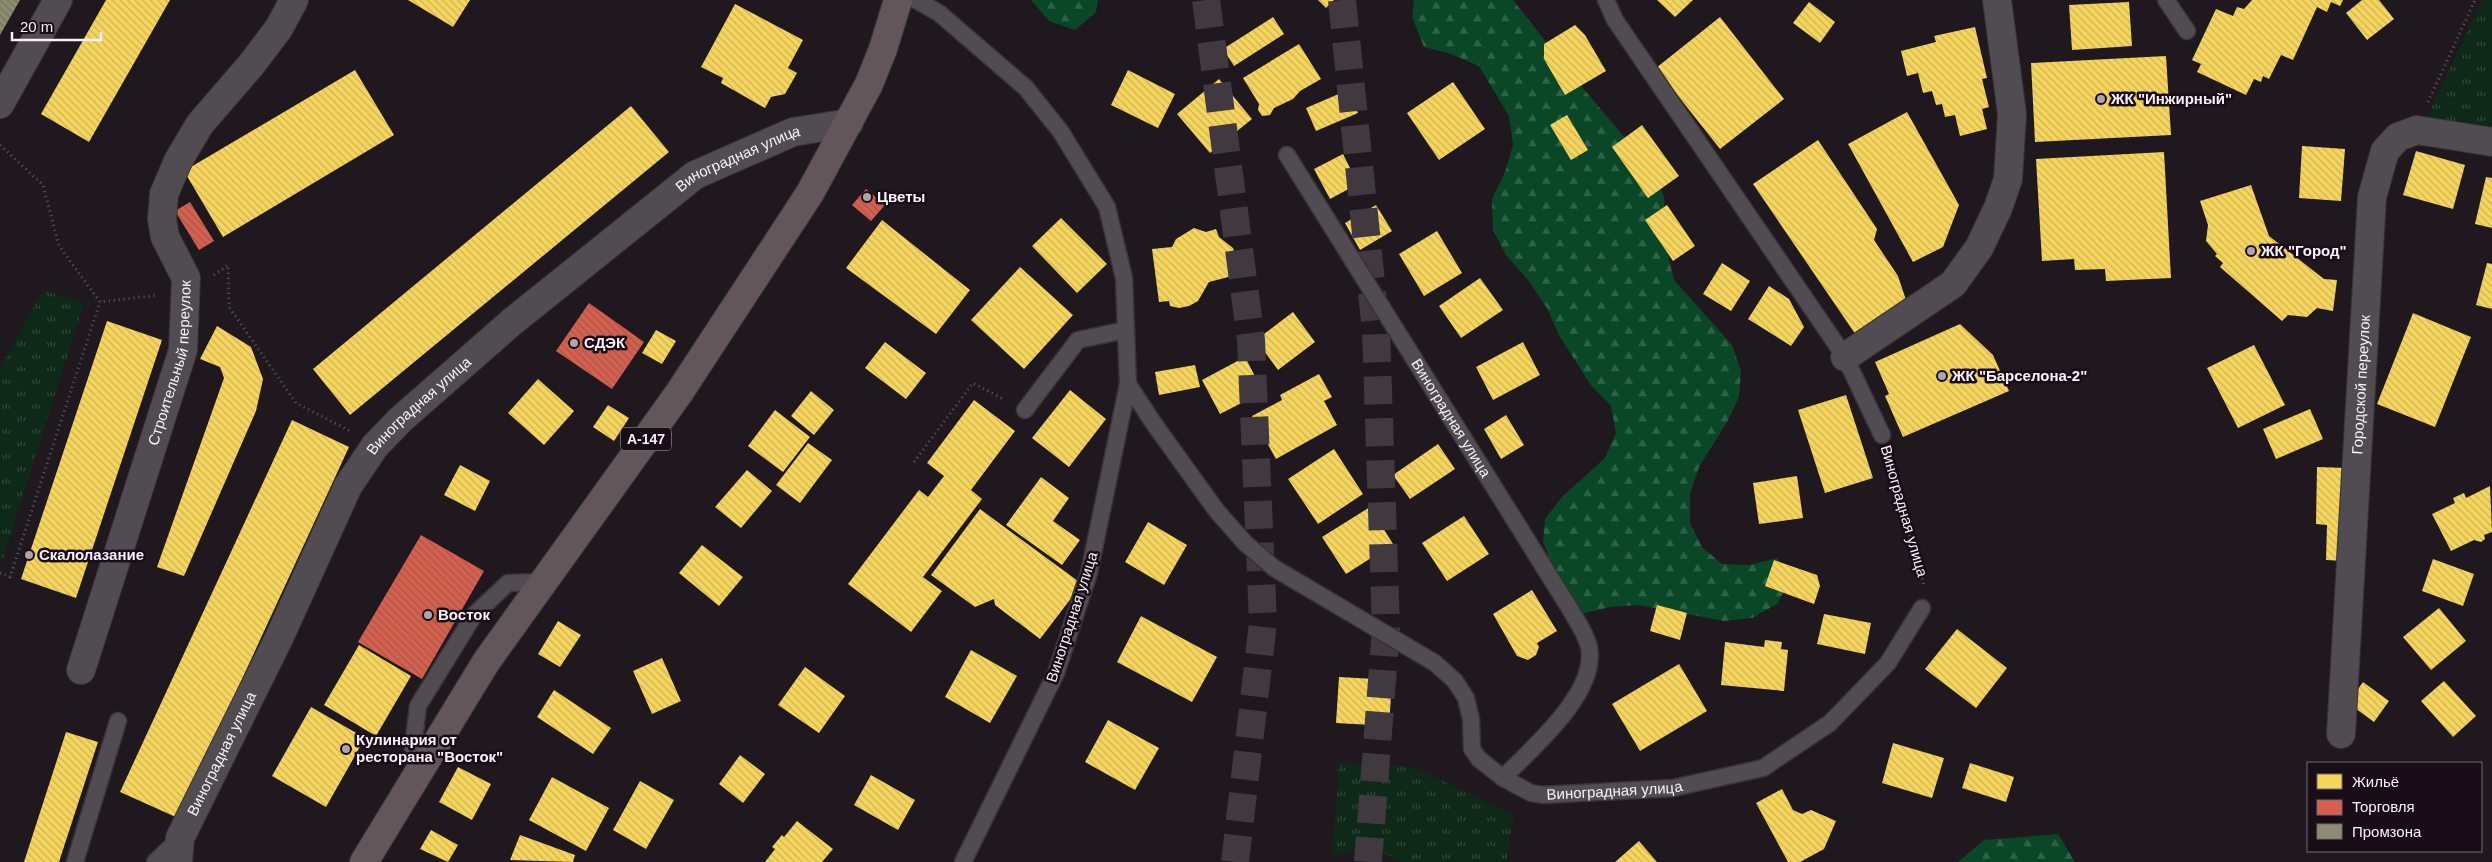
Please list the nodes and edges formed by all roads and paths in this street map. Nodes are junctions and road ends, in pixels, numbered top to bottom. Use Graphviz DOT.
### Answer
graph roads {
  1 [pos="58,0"];
  2 [pos="294,0"];
  3 [pos="898,0"];
  4 [pos="916,0"];
  5 [pos="1606,0"];
  6 [pos="1997,0"];
  7 [pos="2166,0"];
  8 [pos="2475,0"];
  9 [pos="2187,31"];
  10 [pos="0,104"];
  11 [pos="849,123"];
  12 [pos="2416,130"];
  13 [pos="2492,142"];
  14 [pos="0,145"];
  15 [pos="1288,155"];
  16 [pos="187,292"];
  17 [pos="100,302"];
  18 [pos="1126,330"];
  19 [pos="1845,357"];
  20 [pos="1128,384"];
  21 [pos="1025,410"];
  22 [pos="1882,435"];
  23 [pos="375,446"];
  24 [pos="914,462"];
  25 [pos="0,573"];
  26 [pos="544,582"];
  27 [pos="1922,608"];
  28 [pos="82,670"];
  29 [pos="118,721"];
  30 [pos="2341,734"];
  31 [pos="420,767"];
  32 [pos="1504,778"];
  33 [pos="179,850"];
  34 [pos="76,862"];
  35 [pos="155,862"];
  36 [pos="364,862"];
  37 [pos="963,862"];
  1 -- 10 [label="street"];
  2 -- 16 [label="street, Строительный переулок"];
  3 -- 11 [label="main road, А-147"];
  4 -- 18 [label="lane, Виноградная улица"];
  5 -- 19 [label="lane, Виноградная улица"];
  6 -- 19 [label="street"];
  7 -- 9 [label="lane"];
  8 -- 12 [label="path"];
  11 -- 23 [label="street, Виноградная улица"];
  11 -- 26 [label="main road, А-147"];
  12 -- 13 [label="street"];
  12 -- 30 [label="street, Городской переулок"];
  14 -- 17 [label="path"];
  15 -- 32 [label="lane, Виноградная улица"];
  16 -- 17 [label="path"];
  16 -- 23 [label="path"];
  16 -- 28 [label="street, Строительный переулок"];
  17 -- 25 [label="path"];
  18 -- 20 [label="lane, Виноградная улица"];
  18 -- 21 [label="lane"];
  19 -- 22 [label="lane, Виноградная улица"];
  20 -- 32 [label="lane, Виноградная улица"];
  20 -- 37 [label="lane, Виноградная улица"];
  21 -- 24 [label="path"];
  22 -- 27 [label="path, Виноградная улица"];
  23 -- 33 [label="street, Виноградная улица"];
  26 -- 31 [label="main road, А-147"];
  26 -- 31 [label="lane"];
  27 -- 32 [label="lane, Виноградная улица"];
  29 -- 34 [label="lane"];
  31 -- 36 [label="main road, А-147"];
  33 -- 35 [label="lane"];
}
